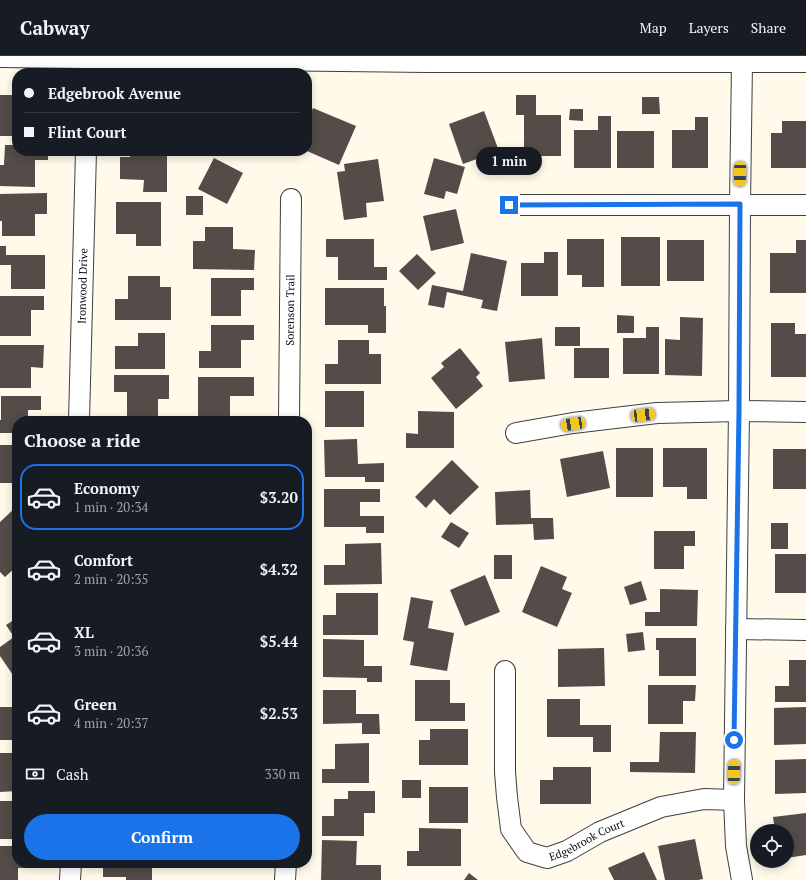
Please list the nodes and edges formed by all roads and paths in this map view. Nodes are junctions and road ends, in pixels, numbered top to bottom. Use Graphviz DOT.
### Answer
graph roads {
  1 [pos="0,57"];
  2 [pos="447,59"];
  3 [pos="546,59"];
  4 [pos="615,59"];
  5 [pos="806,62"];
  6 [pos="742,63"];
  7 [pos="88,66"];
  8 [pos="86,156"];
  9 [pos="291,199"];
  10 [pos="740,204"];
  11 [pos="509,205"];
  12 [pos="806,205"];
  13 [pos="739,411"];
  14 [pos="806,412"];
  15 [pos="79,416"];
  16 [pos="289,416"];
  17 [pos="516,433"];
  18 [pos="736,629"];
  19 [pos="806,630"];
  20 [pos="505,670"];
  21 [pos="734,800"];
  22 [pos="71,868"];
  23 [pos="286,868"];
  24 [pos="70,880"];
  25 [pos="285,880"];
  26 [pos="742,880"];
  1 -- 7 [label="street"];
  2 -- 3 [label="street"];
  2 -- 7 [label="street"];
  3 -- 4 [label="street"];
  4 -- 6 [label="street"];
  5 -- 6 [label="street"];
  6 -- 10 [label="street"];
  8 -- 15 [label="street, Ironwood Drive"];
  9 -- 16 [label="street, Sorenson Trail"];
  10 -- 11 [label="street"];
  10 -- 12 [label="street"];
  10 -- 13 [label="street"];
  13 -- 14 [label="street"];
  13 -- 17 [label="street"];
  13 -- 18 [label="street"];
  18 -- 19 [label="street"];
  18 -- 21 [label="street"];
  20 -- 21 [label="street, Edgebrook Court"];
  21 -- 26 [label="street"];
  22 -- 24 [label="street"];
  23 -- 25 [label="street"];
}
